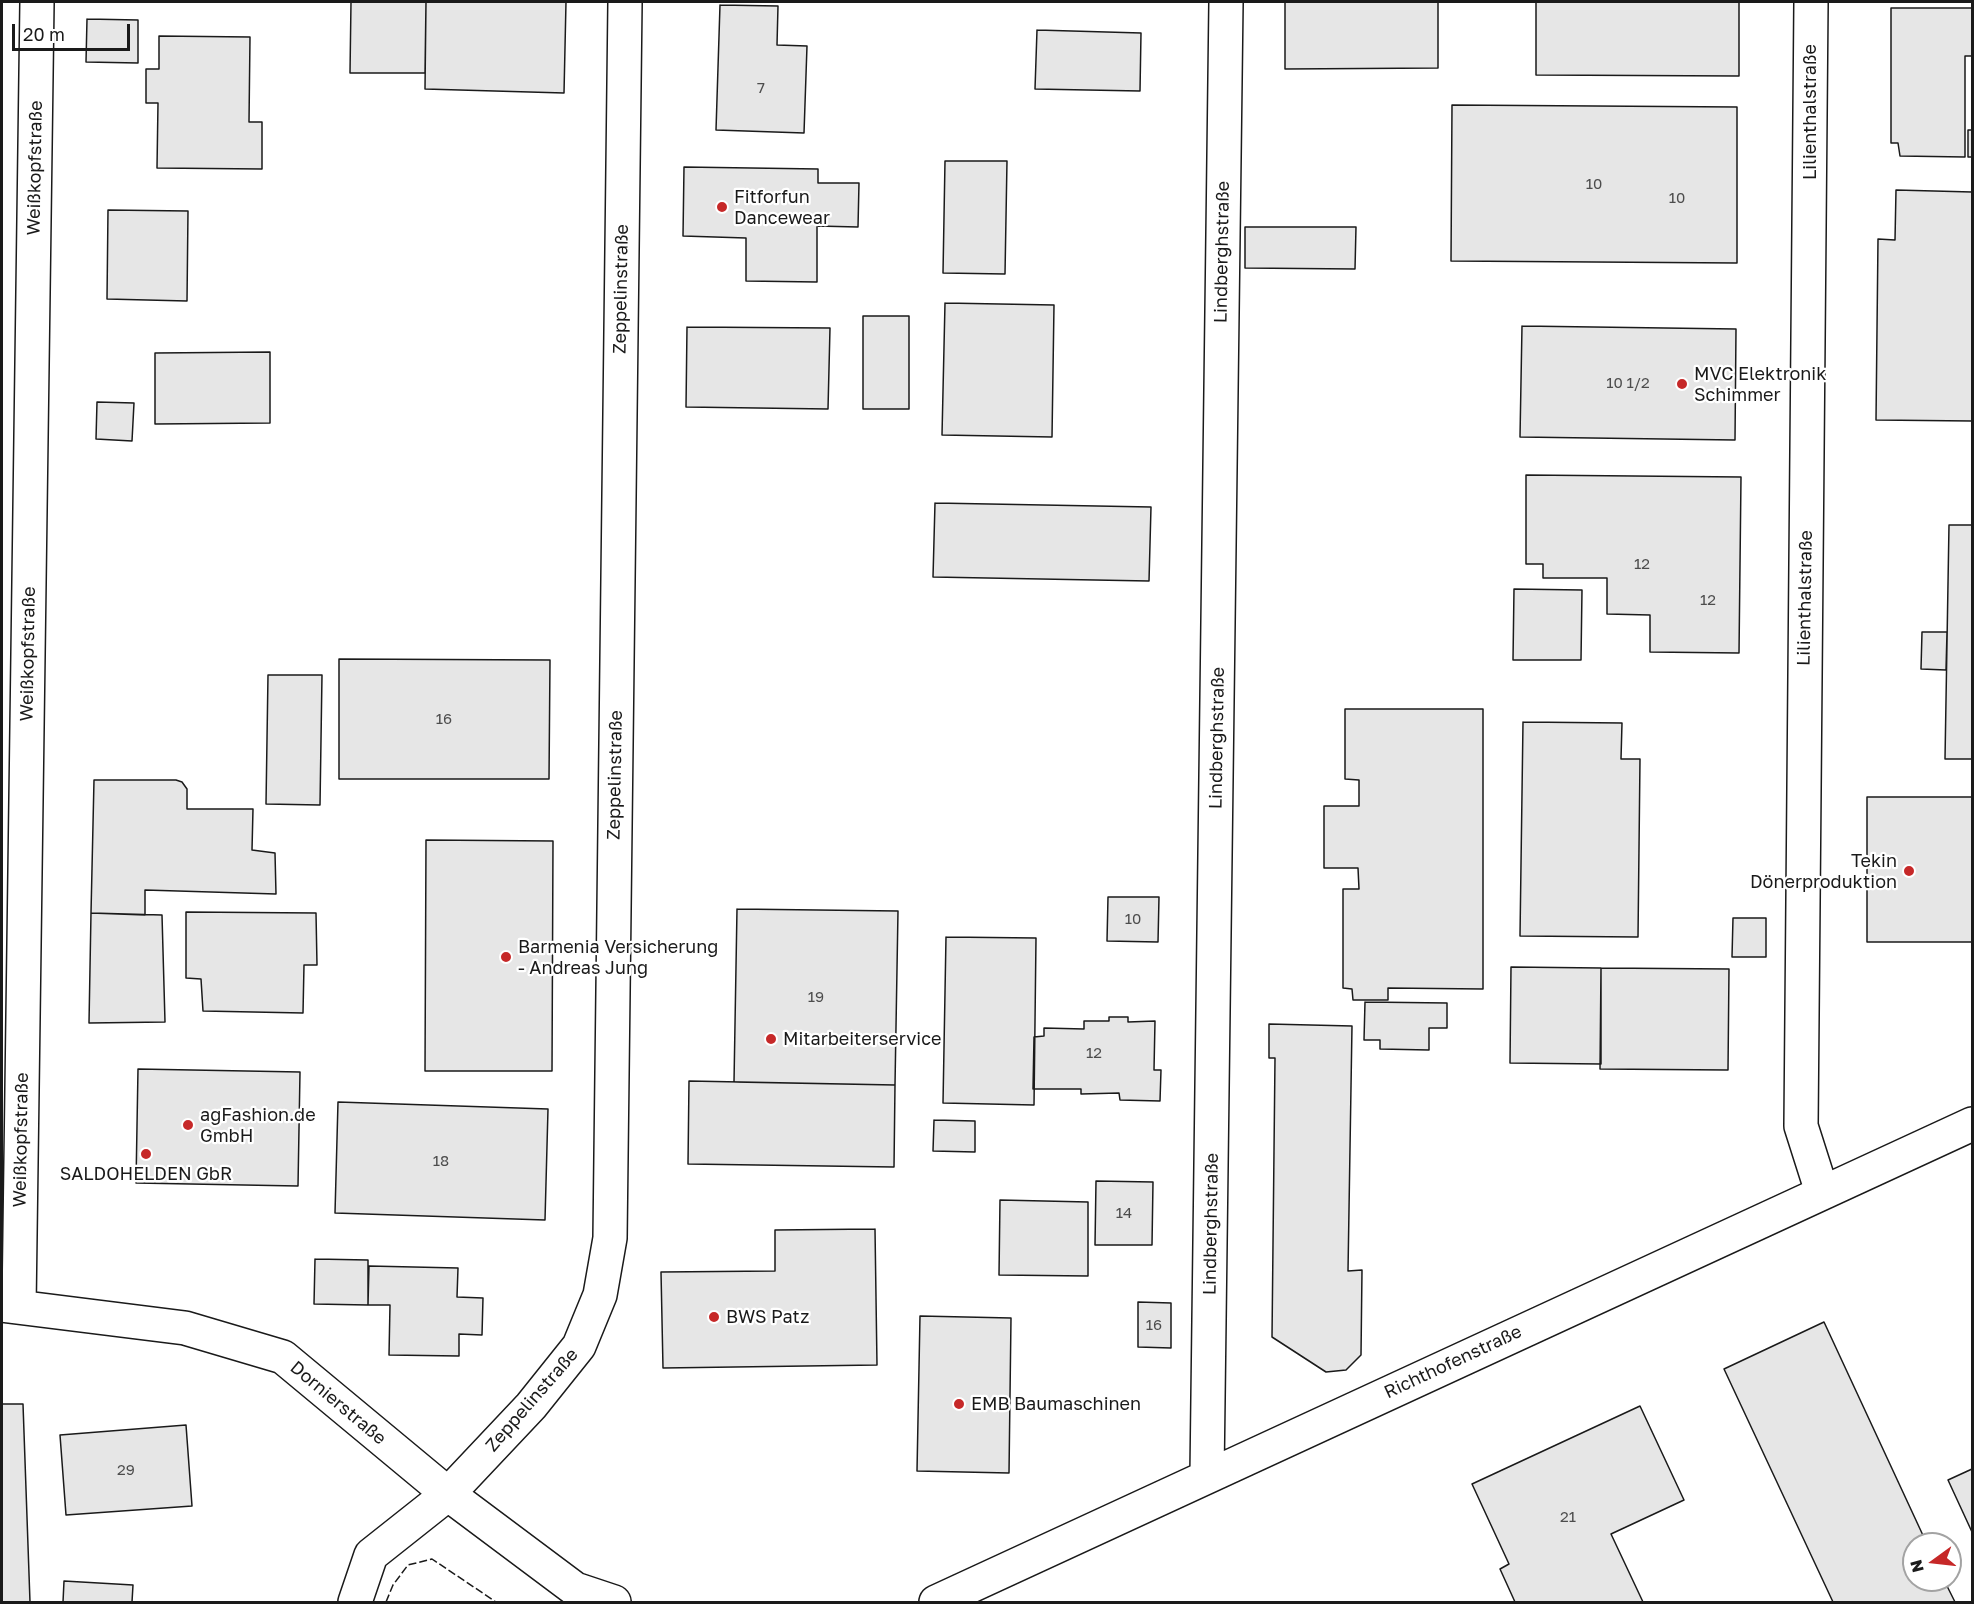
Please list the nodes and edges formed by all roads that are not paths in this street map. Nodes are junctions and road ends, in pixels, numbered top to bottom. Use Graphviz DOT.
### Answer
graph roads {
  1 [pos="37,2"];
  2 [pos="625,2"];
  3 [pos="1226,2"];
  4 [pos="1811,2"];
  5 [pos="1972,1124"];
  6 [pos="1822,1192"];
  7 [pos="10,1306"];
  8 [pos="1208,1475"];
  9 [pos="448,1494"];
  10 [pos="355,1602"];
  11 [pos="614,1602"];
  12 [pos="936,1602"];
  1 -- 7 [label="street, Weißkopfstraße"];
  2 -- 9 [label="street, Zeppelinstraße"];
  3 -- 8 [label="street, Lindberghstraße"];
  4 -- 6 [label="street, Lilienthalstraße"];
  5 -- 6 [label="street, Richthofenstraße"];
  6 -- 8 [label="street, Richthofenstraße"];
  7 -- 9 [label="street, Dornierstraße"];
  8 -- 12 [label="street, Richthofenstraße"];
  9 -- 10 [label="street, Zeppelinstraße"];
  9 -- 11 [label="street"];
}
